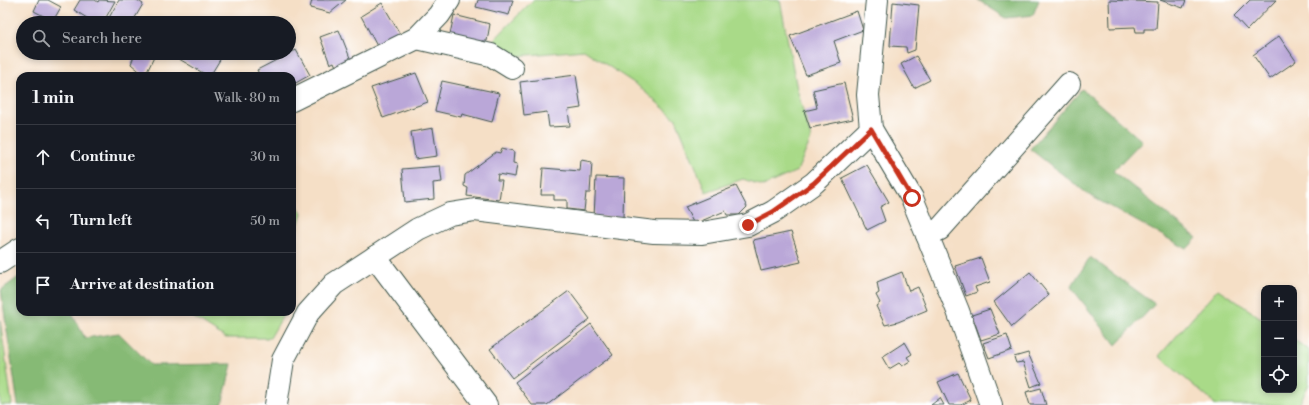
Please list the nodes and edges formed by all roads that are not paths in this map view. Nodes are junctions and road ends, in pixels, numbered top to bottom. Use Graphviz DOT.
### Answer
graph roads {
  1 [pos="449,0"];
  2 [pos="877,0"];
  3 [pos="417,38"];
  4 [pos="512,68"];
  5 [pos="1069,84"];
  6 [pos="296,98"];
  7 [pos="871,129"];
  8 [pos="927,235"];
  9 [pos="16,252"];
  10 [pos="375,256"];
  11 [pos="0,262"];
  12 [pos="985,402"];
  13 [pos="276,405"];
  14 [pos="486,405"];
  1 -- 3 [label="street"];
  2 -- 7 [label="street"];
  3 -- 4 [label="street"];
  3 -- 6 [label="street"];
  5 -- 8 [label="street"];
  7 -- 8 [label="street"];
  7 -- 10 [label="street"];
  8 -- 12 [label="street"];
  9 -- 11 [label="street"];
  10 -- 13 [label="street"];
  10 -- 14 [label="street"];
}
